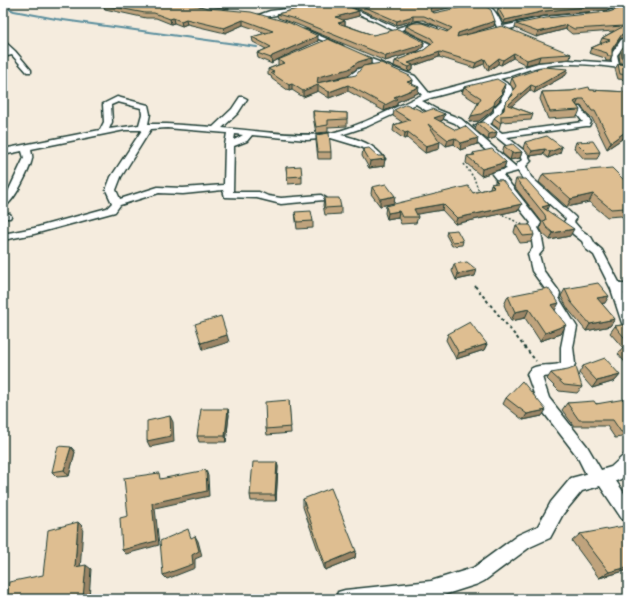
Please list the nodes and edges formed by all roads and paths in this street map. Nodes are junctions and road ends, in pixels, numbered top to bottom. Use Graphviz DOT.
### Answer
graph roads {
  1 [pos="336,3"];
  2 [pos="616,3"];
  3 [pos="478,4"];
  4 [pos="309,7"];
  5 [pos="502,8"];
  6 [pos="625,8"];
  7 [pos="489,10"];
  8 [pos="614,12"];
  9 [pos="252,14"];
  10 [pos="259,16"];
  11 [pos="628,16"];
  12 [pos="272,20"];
  13 [pos="503,28"];
  14 [pos="300,29"];
  15 [pos="397,29"];
  16 [pos="494,29"];
  17 [pos="442,32"];
  18 [pos="516,34"];
  19 [pos="628,38"];
  20 [pos="3,42"];
  21 [pos="13,52"];
  22 [pos="569,54"];
  23 [pos="3,55"];
  24 [pos="412,56"];
  25 [pos="397,62"];
  26 [pos="587,62"];
  27 [pos="616,65"];
  28 [pos="382,66"];
  29 [pos="628,67"];
  30 [pos="29,71"];
  31 [pos="493,78"];
  32 [pos="332,83"];
  33 [pos="428,95"];
  34 [pos="243,99"];
  35 [pos="416,101"];
  36 [pos="578,109"];
  37 [pos="445,116"];
  38 [pos="485,124"];
  39 [pos="465,126"];
  40 [pos="145,127"];
  41 [pos="216,129"];
  42 [pos="232,130"];
  43 [pos="103,132"];
  44 [pos="250,132"];
  45 [pos="330,135"];
  46 [pos="500,136"];
  47 [pos="229,145"];
  48 [pos="26,147"];
  49 [pos="3,152"];
  50 [pos="381,159"];
  51 [pos="464,164"];
  52 [pos="228,188"];
  53 [pos="481,195"];
  54 [pos="321,198"];
  55 [pos="117,203"];
  56 [pos="3,204"];
  57 [pos="496,210"];
  58 [pos="534,226"];
  59 [pos="3,237"];
  60 [pos="475,286"];
  61 [pos="623,289"];
  62 [pos="628,323"];
  63 [pos="541,371"];
  64 [pos="628,461"];
  65 [pos="601,478"];
  66 [pos="628,513"];
  67 [pos="344,599"];
  1 -- 15 [label="street"];
  2 -- 6 [label="street"];
  3 -- 7 [label="street"];
  4 -- 10 [label="street"];
  5 -- 7 [label="street"];
  6 -- 8 [label="street"];
  7 -- 13 [label="street"];
  8 -- 11 [label="street"];
  8 -- 13 [label="street"];
  9 -- 10 [label="street"];
  10 -- 12 [label="street"];
  13 -- 16 [label="street"];
  13 -- 18 [label="street"];
  14 -- 28 [label="street"];
  15 -- 17 [label="street"];
  15 -- 24 [label="street"];
  19 -- 27 [label="street"];
  20 -- 21 [label="street"];
  21 -- 23 [label="street"];
  21 -- 30 [label="street"];
  22 -- 26 [label="street"];
  25 -- 28 [label="street"];
  26 -- 27 [label="street"];
  26 -- 31 [label="street"];
  27 -- 29 [label="street"];
  28 -- 32 [label="street"];
  28 -- 33 [label="street"];
  31 -- 33 [label="street"];
  31 -- 38 [label="street"];
  33 -- 35 [label="street"];
  33 -- 37 [label="street"];
  34 -- 41 [label="street"];
  35 -- 37 [label="street"];
  35 -- 45 [label="street"];
  36 -- 46 [label="street"];
  37 -- 39 [label="street"];
  38 -- 39 [label="street"];
  38 -- 46 [label="street"];
  39 -- 58 [label="street"];
  40 -- 41 [label="street"];
  40 -- 43 [label="street"];
  40 -- 43 [label="street"];
  40 -- 55 [label="street"];
  41 -- 42 [label="street"];
  42 -- 44 [label="street"];
  42 -- 47 [label="street"];
  43 -- 48 [label="street"];
  44 -- 45 [label="street"];
  44 -- 47 [label="street"];
  45 -- 50 [label="street"];
  46 -- 61 [label="street"];
  47 -- 52 [label="street"];
  48 -- 49 [label="street"];
  48 -- 56 [label="street"];
  51 -- 53 [label="path"];
  52 -- 54 [label="street"];
  52 -- 55 [label="street"];
  55 -- 59 [label="street"];
  57 -- 58 [label="path"];
  58 -- 63 [label="street"];
  60 -- 63 [label="path"];
  61 -- 62 [label="street"];
  63 -- 65 [label="street"];
  64 -- 65 [label="street"];
  65 -- 66 [label="street"];
  65 -- 67 [label="street"];
}
